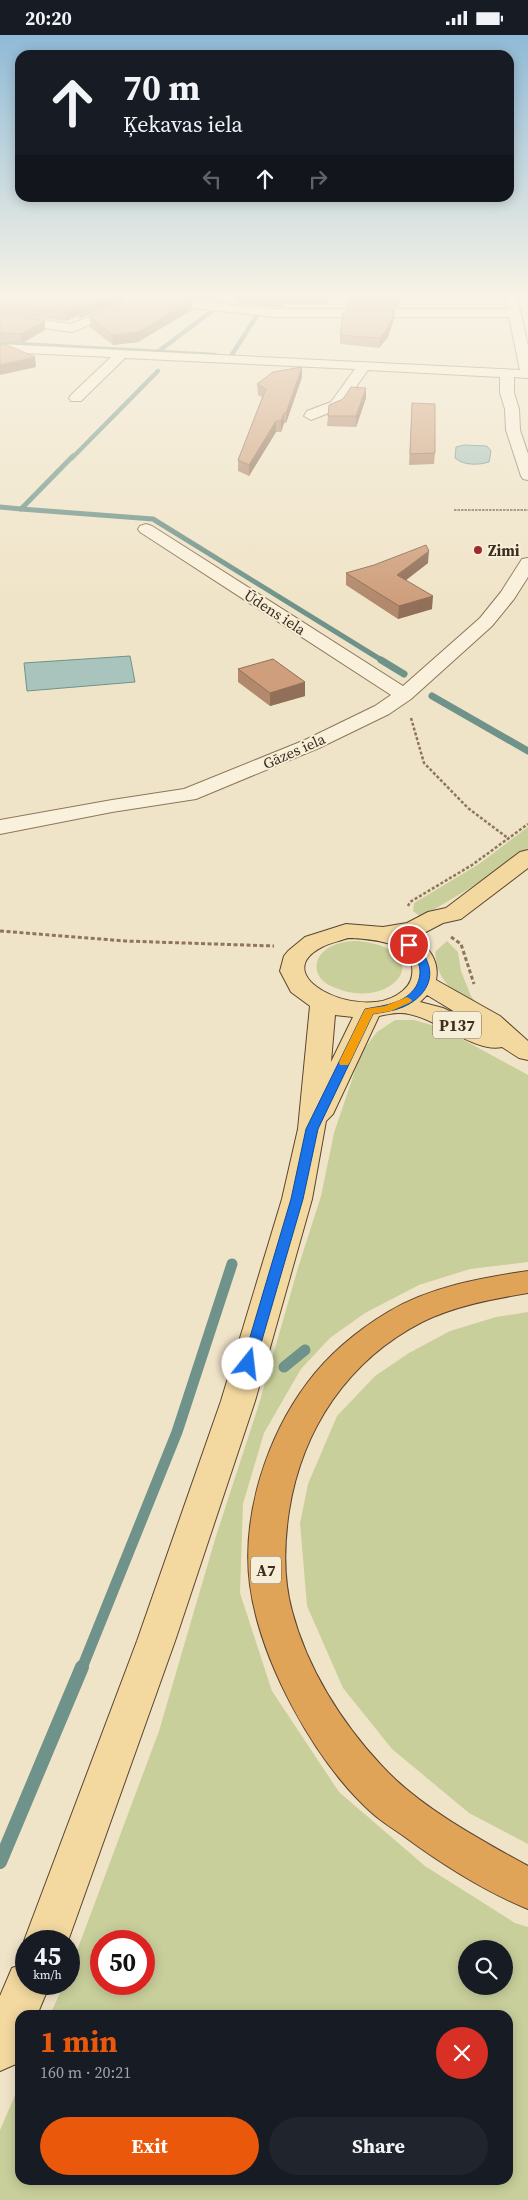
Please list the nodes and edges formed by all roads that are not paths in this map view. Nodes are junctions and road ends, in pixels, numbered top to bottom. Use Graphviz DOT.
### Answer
graph roads {
  1 [pos="341,398"];
  2 [pos="509,398"];
  3 [pos="311,416"];
  4 [pos="528,476"];
  5 [pos="146,529"];
  6 [pos="528,563"];
  7 [pos="404,695"];
  8 [pos="0,827"];
  9 [pos="528,857"];
  10 [pos="453,914"];
  11 [pos="384,934"];
  12 [pos="419,954"];
  13 [pos="424,983"];
  14 [pos="323,1004"];
  15 [pos="400,1005"];
  16 [pos="369,1011"];
  17 [pos="521,1048"];
  18 [pos="312,1129"];
  19 [pos="528,1282"];
  20 [pos="528,1887"];
  21 [pos="50,1930"];
  22 [pos="23,1995"];
  23 [pos="17,2010"];
  24 [pos="15,2014"];
  25 [pos="0,2048"];
  1 -- 3 [label="street"];
  2 -- 4 [label="street"];
  5 -- 7 [label="street, Ūdens iela"];
  6 -- 7 [label="street, Gāzes iela"];
  7 -- 8 [label="street, Gāzes iela"];
  9 -- 10 [label="main road"];
  10 -- 11 [label="main road"];
  10 -- 12 [label="main road"];
  11 -- 12 [label="main road"];
  11 -- 14 [label="main road"];
  12 -- 13 [label="main road"];
  13 -- 15 [label="main road"];
  13 -- 17 [label="main road, P137"];
  14 -- 16 [label="main road"];
  14 -- 18 [label="main road"];
  15 -- 16 [label="main road"];
  15 -- 17 [label="main road, P137"];
  16 -- 18 [label="main road"];
  18 -- 21 [label="main road"];
  19 -- 20 [label="highway, A7"];
  22 -- 23 [label="main road"];
  24 -- 25 [label="main road"];
}
